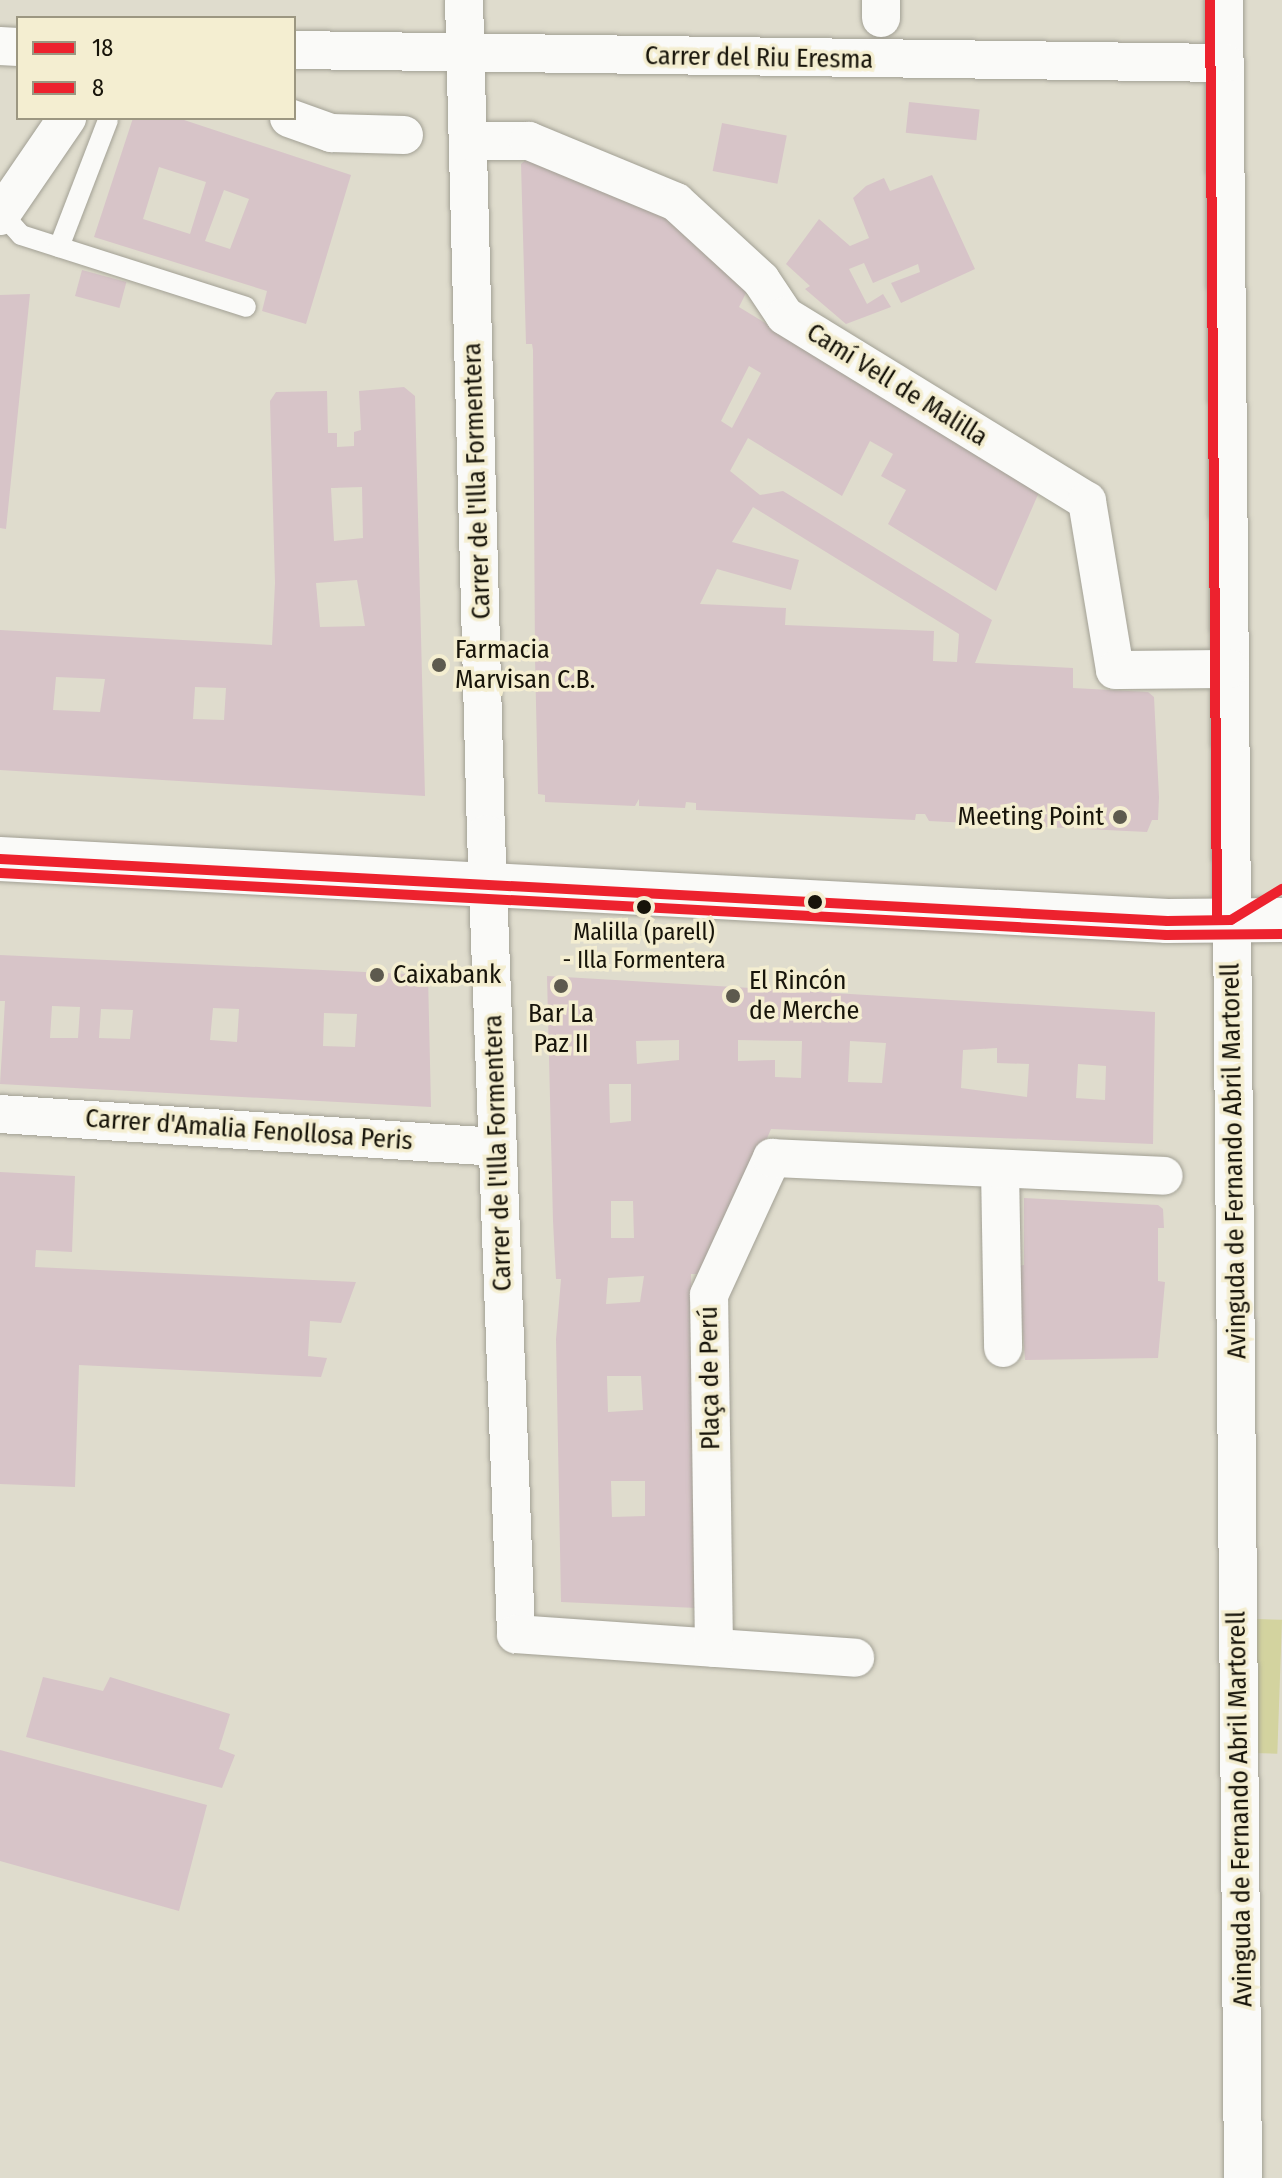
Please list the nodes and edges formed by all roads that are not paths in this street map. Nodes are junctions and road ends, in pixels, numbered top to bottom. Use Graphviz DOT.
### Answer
graph roads {
  1 [pos="464,0"];
  2 [pos="1224,0"];
  3 [pos="296,50"];
  4 [pos="466,52"];
  5 [pos="1225,63"];
  6 [pos="66,120"];
  7 [pos="108,120"];
  8 [pos="295,120"];
  9 [pos="404,135"];
  10 [pos="468,141"];
  11 [pos="2,216"];
  12 [pos="59,247"];
  13 [pos="246,307"];
  14 [pos="1230,669"];
  15 [pos="0,859"];
  16 [pos="488,886"];
  17 [pos="1282,889"];
  18 [pos="1231,920"];
  19 [pos="1282,920"];
  20 [pos="0,1114"];
  21 [pos="497,1147"];
  22 [pos="1000,1169"];
  23 [pos="1164,1176"];
  24 [pos="1003,1348"];
  25 [pos="714,1648"];
  26 [pos="855,1658"];
  27 [pos="1243,2178"];
  1 -- 4 [label="street, Carrer de l'Illa Formentera"];
  2 -- 5 [label="street, Avinguda de Fernando Abril Martorell"];
  3 -- 4 [label="street, Carrer del Riu Eresma"];
  4 -- 5 [label="street, Carrer del Riu Eresma"];
  4 -- 10 [label="street, Carrer de l'Illa Formentera"];
  5 -- 14 [label="street, Avinguda de Fernando Abril Martorell"];
  6 -- 11 [label="street"];
  7 -- 12 [label="lane"];
  8 -- 9 [label="street"];
  10 -- 14 [label="street, Camí Vell de Malilla"];
  10 -- 16 [label="street, Carrer de l'Illa Formentera"];
  11 -- 12 [label="lane"];
  12 -- 13 [label="lane"];
  14 -- 18 [label="street, Avinguda de Fernando Abril Martorell"];
  15 -- 16 [label="street"];
  16 -- 18 [label="street"];
  16 -- 21 [label="street, Carrer de l'Illa Formentera"];
  17 -- 18 [label="street"];
  18 -- 19 [label="street"];
  18 -- 27 [label="street, Avinguda de Fernando Abril Martorell"];
  20 -- 21 [label="street, Carrer d'Amalia Fenollosa Peris"];
  21 -- 25 [label="street, Carrer de l'Illa Formentera"];
  22 -- 23 [label="street, Plaça de Perú"];
  22 -- 24 [label="street"];
  22 -- 25 [label="street, Plaça de Perú"];
  25 -- 26 [label="street"];
}
